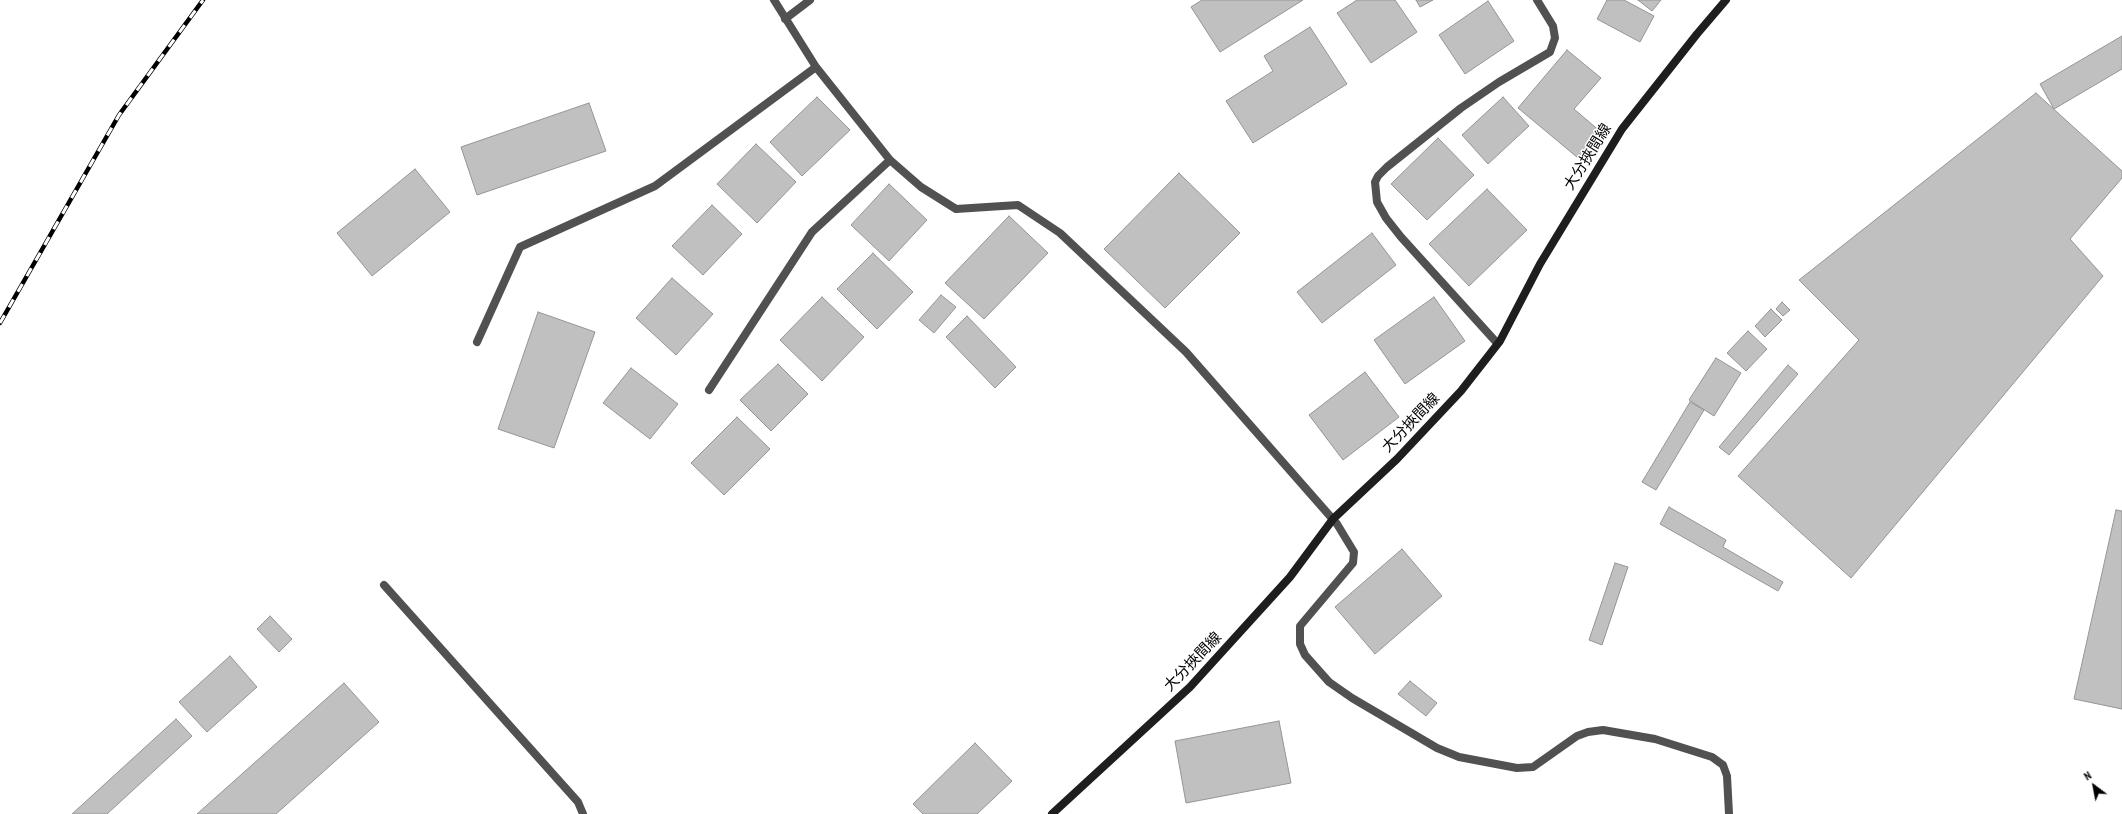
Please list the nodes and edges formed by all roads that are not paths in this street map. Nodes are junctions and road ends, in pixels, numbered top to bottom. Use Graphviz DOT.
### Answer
graph roads {
  1 [pos="774,0"];
  2 [pos="810,0"];
  3 [pos="1537,0"];
  4 [pos="1726,0"];
  5 [pos="785,19"];
  6 [pos="816,67"];
  7 [pos="890,160"];
  8 [pos="477,342"];
  9 [pos="1497,343"];
  10 [pos="709,390"];
  11 [pos="1333,519"];
  12 [pos="384,585"];
  13 [pos="583,814"];
  14 [pos="1052,814"];
  15 [pos="1729,814"];
  1 -- 5 [label="street"];
  2 -- 5 [label="street"];
  3 -- 9 [label="street"];
  4 -- 9 [label="main road, 大分挾間線"];
  5 -- 6 [label="street"];
  6 -- 7 [label="street"];
  6 -- 8 [label="street"];
  7 -- 10 [label="street"];
  7 -- 11 [label="street"];
  9 -- 11 [label="main road, 大分挾間線"];
  11 -- 14 [label="main road, 大分挾間線"];
  11 -- 15 [label="street"];
  12 -- 13 [label="street"];
}
